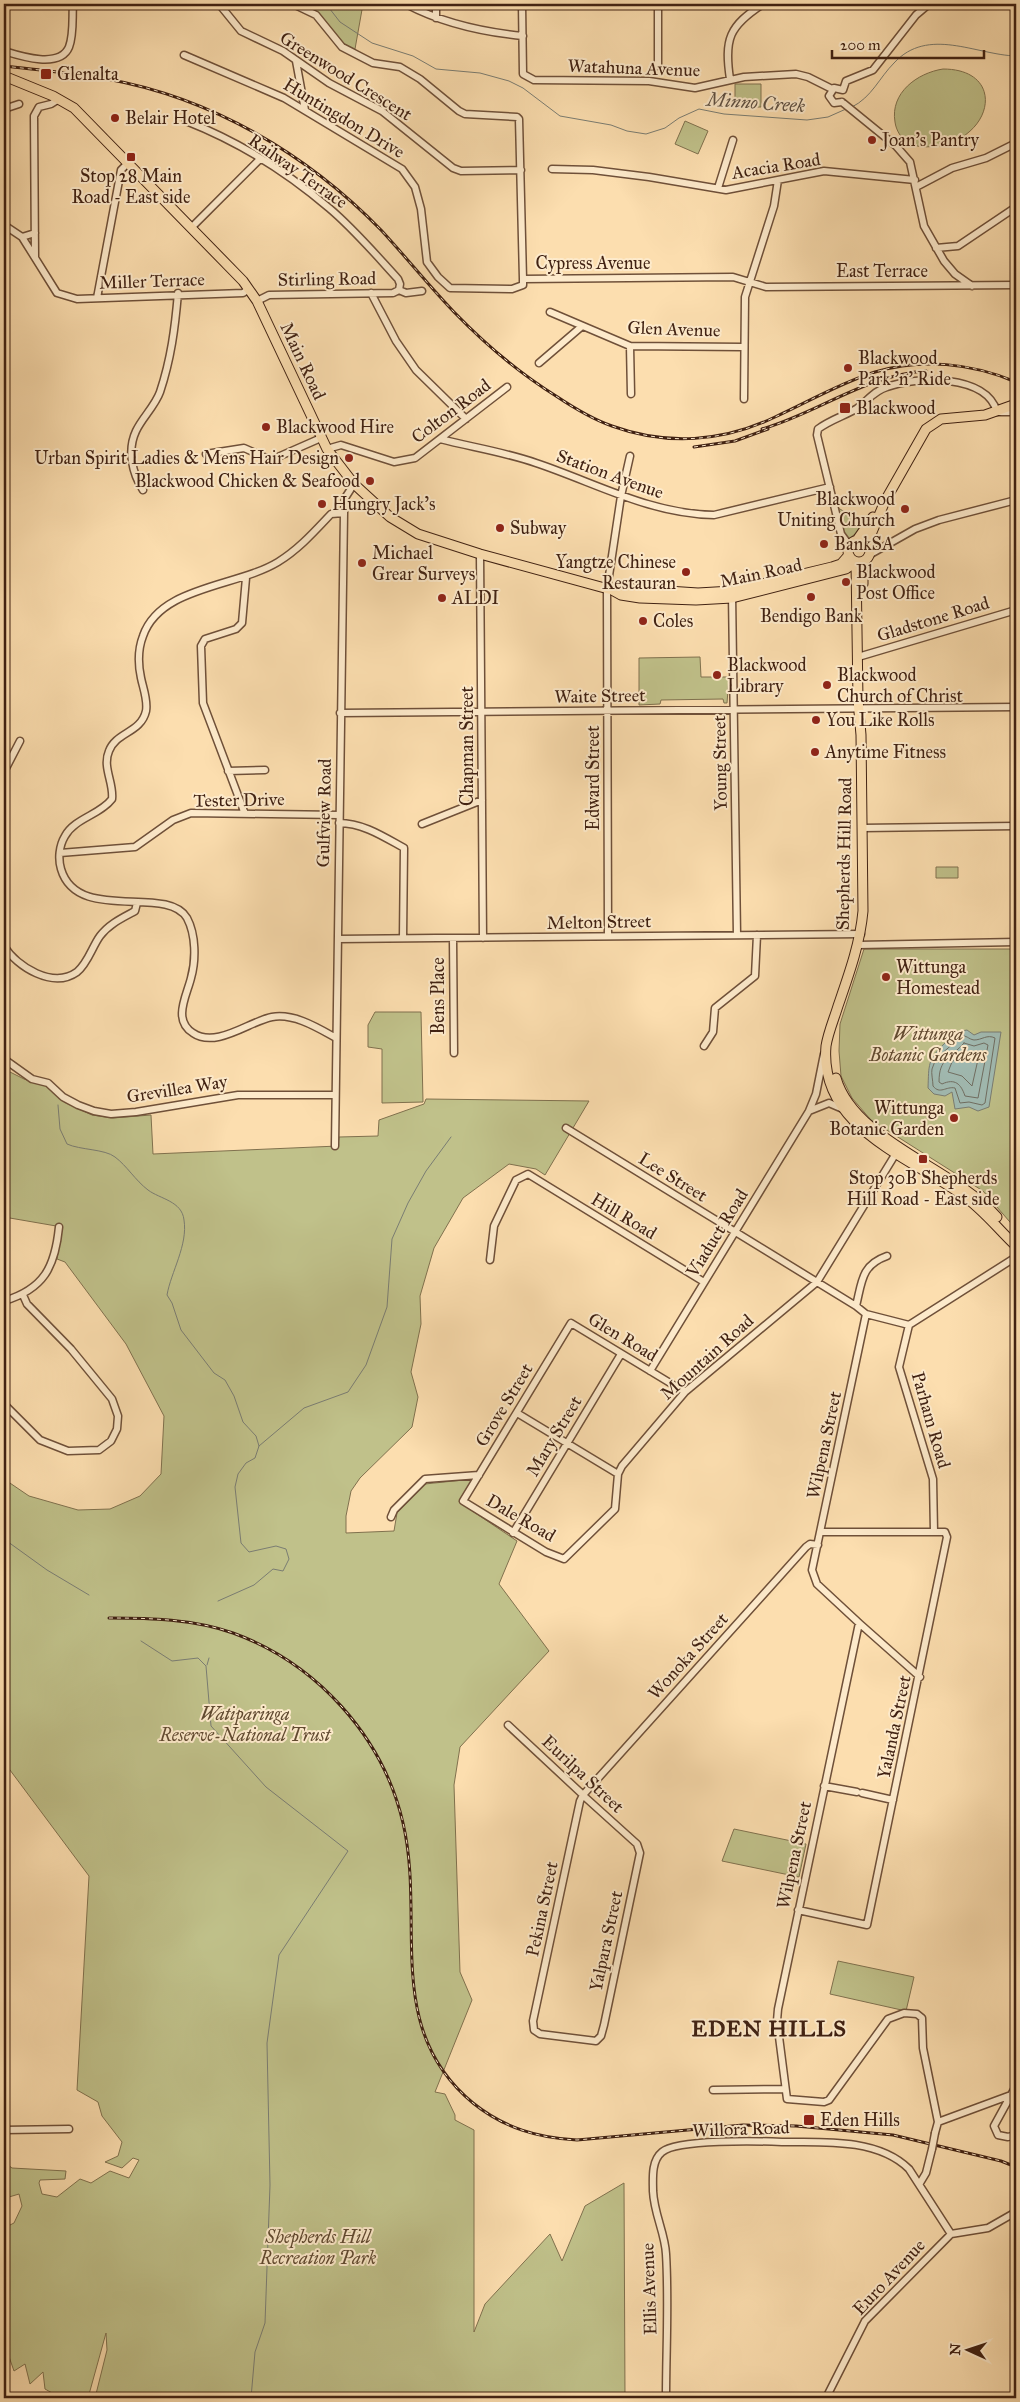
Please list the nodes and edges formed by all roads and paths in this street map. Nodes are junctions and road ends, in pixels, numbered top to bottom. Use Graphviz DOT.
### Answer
graph roads {
  1 [pos="73,4"];
  2 [pos="219,4"];
  3 [pos="293,4"];
  4 [pos="406,4"];
  5 [pos="436,4"];
  6 [pos="522,4"];
  7 [pos="658,4"];
  8 [pos="763,4"];
  9 [pos="928,4"];
  10 [pos="436,18"];
  11 [pos="523,36"];
  12 [pos="4,52"];
  13 [pos="184,55"];
  14 [pos="296,61"];
  15 [pos="658,66"];
  16 [pos="4,76"];
  17 [pos="730,79"];
  18 [pos="832,89"];
  19 [pos="843,90"];
  20 [pos="59,99"];
  21 [pos="19,104"];
  22 [pos="846,106"];
  23 [pos="4,108"];
  24 [pos="305,110"];
  25 [pos="186,122"];
  26 [pos="733,140"];
  27 [pos="1016,143"];
  28 [pos="260,159"];
  29 [pos="128,162"];
  30 [pos="552,169"];
  31 [pos="521,170"];
  32 [pos="778,180"];
  33 [pos="916,183"];
  34 [pos="718,188"];
  35 [pos="1016,207"];
  36 [pos="4,225"];
  37 [pos="192,226"];
  38 [pos="35,233"];
  39 [pos="22,237"];
  40 [pos="936,248"];
  41 [pos="35,259"];
  42 [pos="523,279"];
  43 [pos="749,282"];
  44 [pos="444,283"];
  45 [pos="1016,285"];
  46 [pos="973,286"];
  47 [pos="249,289"];
  48 [pos="399,290"];
  49 [pos="422,291"];
  50 [pos="371,293"];
  51 [pos="178,294"];
  52 [pos="98,298"];
  53 [pos="257,301"];
  54 [pos="550,312"];
  55 [pos="582,327"];
  56 [pos="630,346"];
  57 [pos="743,347"];
  58 [pos="539,363"];
  59 [pos="508,387"];
  60 [pos="630,394"];
  61 [pos="744,399"];
  62 [pos="1016,404"];
  63 [pos="996,412"];
  64 [pos="1016,412"];
  65 [pos="466,418"];
  66 [pos="321,438"];
  67 [pos="440,439"];
  68 [pos="327,449"];
  69 [pos="206,454"];
  70 [pos="630,456"];
  71 [pos="354,484"];
  72 [pos="830,487"];
  73 [pos="143,490"];
  74 [pos="621,496"];
  75 [pos="1016,500"];
  76 [pos="885,501"];
  77 [pos="344,513"];
  78 [pos="853,543"];
  79 [pos="867,544"];
  80 [pos="883,547"];
  81 [pos="480,554"];
  82 [pos="858,559"];
  83 [pos="846,569"];
  84 [pos="246,578"];
  85 [pos="857,579"];
  86 [pos="610,590"];
  87 [pos="732,595"];
  88 [pos="1016,610"];
  89 [pos="860,657"];
  90 [pos="1016,707"];
  91 [pos="860,709"];
  92 [pos="735,710"];
  93 [pos="608,711"];
  94 [pos="482,712"];
  95 [pos="340,714"];
  96 [pos="20,741"];
  97 [pos="265,770"];
  98 [pos="228,771"];
  99 [pos="4,772"];
  100 [pos="482,800"];
  101 [pos="245,814"];
  102 [pos="339,815"];
  103 [pos="339,823"];
  104 [pos="422,824"];
  105 [pos="1016,826"];
  106 [pos="862,828"];
  107 [pos="60,853"];
  108 [pos="137,903"];
  109 [pos="861,934"];
  110 [pos="737,935"];
  111 [pos="757,935"];
  112 [pos="608,936"];
  113 [pos="403,938"];
  114 [pos="453,938"];
  115 [pos="483,938"];
  116 [pos="338,939"];
  117 [pos="1016,942"];
  118 [pos="858,945"];
  119 [pos="4,946"];
  120 [pos="832,1025"];
  121 [pos="336,1038"];
  122 [pos="826,1044"];
  123 [pos="704,1046"];
  124 [pos="454,1053"];
  125 [pos="4,1060"];
  126 [pos="336,1095"];
  127 [pos="845,1110"];
  128 [pos="809,1111"];
  129 [pos="566,1128"];
  130 [pos="335,1146"];
  131 [pos="898,1150"];
  132 [pos="59,1227"];
  133 [pos="735,1233"];
  134 [pos="1016,1240"];
  135 [pos="1016,1246"];
  136 [pos="887,1256"];
  137 [pos="1016,1257"];
  138 [pos="490,1260"];
  139 [pos="704,1282"];
  140 [pos="816,1282"];
  141 [pos="23,1295"];
  142 [pos="4,1302"];
  143 [pos="856,1306"];
  144 [pos="866,1314"];
  145 [pos="571,1324"];
  146 [pos="909,1325"];
  147 [pos="621,1354"];
  148 [pos="650,1371"];
  149 [pos="685,1392"];
  150 [pos="4,1404"];
  151 [pos="517,1412"];
  152 [pos="567,1443"];
  153 [pos="618,1474"];
  154 [pos="480,1475"];
  155 [pos="463,1502"];
  156 [pos="391,1517"];
  157 [pos="821,1532"];
  158 [pos="934,1532"];
  159 [pos="513,1533"];
  160 [pos="818,1545"];
  161 [pos="859,1623"];
  162 [pos="920,1677"];
  163 [pos="508,1725"];
  164 [pos="824,1786"];
  165 [pos="583,1796"];
  166 [pos="893,1800"];
  167 [pos="637,1844"];
  168 [pos="798,1910"];
  169 [pos="596,2041"];
  170 [pos="1016,2086"];
  171 [pos="714,2090"];
  172 [pos="785,2092"];
  173 [pos="1011,2095"];
  174 [pos="938,2122"];
  175 [pos="4,2130"];
  176 [pos="70,2130"];
  177 [pos="1016,2135"];
  178 [pos="662,2152"];
  179 [pos="920,2183"];
  180 [pos="1016,2212"];
  181 [pos="951,2234"];
  182 [pos="666,2398"];
  183 [pos="826,2398"];
  1 -- 12 [label="street"];
  2 -- 14 [label="street, Greenwood Crescent"];
  3 -- 31 [label="street"];
  4 -- 10 [label="street"];
  5 -- 10 [label="street"];
  6 -- 11 [label="street"];
  7 -- 15 [label="street"];
  8 -- 17 [label="street"];
  9 -- 19 [label="street"];
  10 -- 11 [label="street"];
  11 -- 17 [label="street, Watahuna Avenue"];
  13 -- 24 [label="street, Huntingdon Drive"];
  14 -- 24 [label="street"];
  14 -- 31 [label="street, Greenwood Crescent"];
  16 -- 20 [label="main road, Main Road"];
  17 -- 18 [label="street, Watahuna Avenue"];
  18 -- 19 [label="street"];
  18 -- 22 [label="street"];
  19 -- 22 [label="street"];
  20 -- 29 [label="main road, Main Road"];
  20 -- 38 [label="street"];
  21 -- 23 [label="street"];
  22 -- 33 [label="street"];
  24 -- 44 [label="street, Huntingdon Drive"];
  25 -- 28 [label="street, Railway Terrace"];
  26 -- 34 [label="street"];
  27 -- 33 [label="street"];
  28 -- 37 [label="street"];
  28 -- 48 [label="street, Railway Terrace"];
  29 -- 37 [label="main road, Main Road"];
  29 -- 52 [label="street"];
  30 -- 34 [label="street, Acacia Road"];
  31 -- 42 [label="street"];
  32 -- 33 [label="street, Acacia Road"];
  32 -- 34 [label="street, Acacia Road"];
  32 -- 43 [label="street"];
  33 -- 40 [label="street"];
  35 -- 40 [label="street"];
  36 -- 39 [label="street"];
  37 -- 47 [label="main road, Main Road"];
  38 -- 39 [label="street"];
  38 -- 41 [label="street"];
  39 -- 41 [label="street"];
  40 -- 46 [label="street"];
  41 -- 52 [label="street, Miller Terrace"];
  42 -- 43 [label="street, Cypress Avenue"];
  42 -- 44 [label="street, Cypress Avenue"];
  43 -- 46 [label="street, East Terrace"];
  43 -- 57 [label="street"];
  45 -- 46 [label="street, East Terrace"];
  47 -- 51 [label="street, Miller Terrace"];
  47 -- 53 [label="main road, Main Road"];
  48 -- 49 [label="street"];
  48 -- 50 [label="street, Stirling Road"];
  50 -- 53 [label="street, Stirling Road"];
  50 -- 65 [label="street"];
  51 -- 52 [label="street, Miller Terrace"];
  51 -- 73 [label="street"];
  53 -- 66 [label="main road, Main Road"];
  54 -- 55 [label="street, Glen Avenue"];
  55 -- 56 [label="street, Glen Avenue"];
  55 -- 58 [label="street"];
  56 -- 57 [label="street, Glen Avenue"];
  56 -- 60 [label="street"];
  57 -- 61 [label="street"];
  59 -- 65 [label="street, Colton Road"];
  62 -- 63 [label="main road"];
  63 -- 64 [label="street"];
  63 -- 72 [label="street"];
  63 -- 76 [label="main road"];
  65 -- 67 [label="street, Colton Road"];
  66 -- 68 [label="main road, Main Road"];
  66 -- 69 [label="street"];
  67 -- 68 [label="street, Colton Road"];
  67 -- 74 [label="street, Station Avenue"];
  68 -- 71 [label="main road, Main Road"];
  70 -- 74 [label="street, Edward Street"];
  71 -- 77 [label="street, Gulfview Road"];
  71 -- 81 [label="main road, Main Road"];
  72 -- 74 [label="street, Station Avenue"];
  72 -- 78 [label="street"];
  74 -- 86 [label="street, Edward Street"];
  75 -- 80 [label="street"];
  76 -- 78 [label="main road"];
  76 -- 79 [label="main road"];
  77 -- 84 [label="street"];
  77 -- 95 [label="street, Gulfview Road"];
  78 -- 79 [label="main road"];
  78 -- 82 [label="main road"];
  79 -- 80 [label="street"];
  79 -- 82 [label="main road"];
  80 -- 82 [label="street"];
  81 -- 86 [label="main road, Main Road"];
  81 -- 94 [label="street, Chapman Street"];
  82 -- 83 [label="main road, Main Road"];
  82 -- 85 [label="main road, Shepherds Hill Road"];
  82 -- 87 [label="main road, Main Road"];
  82 -- 89 [label="main road, Shepherds Hill Road"];
  83 -- 85 [label="main road"];
  83 -- 87 [label="main road, Main Road"];
  84 -- 98 [label="street"];
  84 -- 107 [label="street"];
  85 -- 89 [label="main road, Shepherds Hill Road"];
  86 -- 87 [label="main road, Main Road"];
  86 -- 93 [label="street, Edward Street"];
  87 -- 92 [label="street, Young Street"];
  88 -- 89 [label="street, Gladstone Road"];
  89 -- 91 [label="main road, Shepherds Hill Road"];
  90 -- 91 [label="street, Waite Street"];
  91 -- 92 [label="street, Waite Street"];
  91 -- 106 [label="main road, Shepherds Hill Road"];
  92 -- 93 [label="street, Waite Street"];
  92 -- 110 [label="street, Young Street"];
  93 -- 94 [label="street, Waite Street"];
  93 -- 112 [label="street, Edward Street"];
  94 -- 95 [label="street, Waite Street"];
  94 -- 100 [label="street, Chapman Street"];
  95 -- 102 [label="street, Gulfview Road"];
  96 -- 99 [label="street"];
  97 -- 98 [label="street"];
  98 -- 101 [label="street"];
  100 -- 104 [label="street"];
  100 -- 115 [label="street, Chapman Street"];
  101 -- 102 [label="street, Tester Drive"];
  101 -- 107 [label="street, Tester Drive"];
  102 -- 103 [label="street, Gulfview Road"];
  103 -- 113 [label="street"];
  103 -- 116 [label="street, Gulfview Road"];
  105 -- 106 [label="street"];
  106 -- 109 [label="main road, Shepherds Hill Road"];
  107 -- 108 [label="street"];
  108 -- 119 [label="street"];
  108 -- 121 [label="street"];
  109 -- 111 [label="street, Melton Street"];
  109 -- 118 [label="main road, Shepherds Hill Road"];
  110 -- 111 [label="street, Melton Street"];
  110 -- 112 [label="street, Melton Street"];
  111 -- 123 [label="street"];
  112 -- 115 [label="street, Melton Street"];
  113 -- 114 [label="street, Melton Street"];
  113 -- 116 [label="street, Melton Street"];
  114 -- 115 [label="street, Melton Street"];
  114 -- 124 [label="street, Bens Place"];
  116 -- 121 [label="street, Gulfview Road"];
  117 -- 118 [label="street"];
  118 -- 120 [label="main road, Shepherds Hill Road"];
  120 -- 122 [label="main road, Shepherds Hill Road"];
  120 -- 131 [label="main road, Shepherds Hill Road"];
  121 -- 126 [label="street, Gulfview Road"];
  122 -- 127 [label="main road, Shepherds Hill Road"];
  122 -- 128 [label="street, Viaduct Road"];
  125 -- 126 [label="street, Grevillea Way"];
  126 -- 130 [label="street, Gulfview Road"];
  127 -- 128 [label="street"];
  127 -- 131 [label="main road, Shepherds Hill Road"];
  128 -- 133 [label="street, Viaduct Road"];
  129 -- 133 [label="street, Lee Street"];
  131 -- 134 [label="main road, Shepherds Hill Road"];
  131 -- 135 [label="main road, Shepherds Hill Road"];
  131 -- 140 [label="street"];
  132 -- 141 [label="street"];
  133 -- 139 [label="street, Viaduct Road"];
  133 -- 140 [label="street, Lee Street"];
  136 -- 143 [label="street"];
  137 -- 146 [label="street"];
  138 -- 139 [label="street, Hill Road"];
  139 -- 148 [label="street, Viaduct Road"];
  140 -- 143 [label="street"];
  140 -- 149 [label="street, Mountain Road"];
  141 -- 142 [label="street"];
  141 -- 150 [label="street"];
  143 -- 144 [label="street"];
  144 -- 146 [label="street"];
  144 -- 157 [label="street, Wilpena Street"];
  145 -- 147 [label="street, Glen Road"];
  145 -- 151 [label="street, Grove Street"];
  146 -- 158 [label="street, Parham Road"];
  147 -- 148 [label="street, Glen Road"];
  147 -- 152 [label="street, Mary Street"];
  148 -- 149 [label="street, Glen Road"];
  149 -- 153 [label="street, Mountain Road"];
  151 -- 152 [label="street"];
  151 -- 154 [label="street, Grove Street"];
  152 -- 153 [label="street"];
  152 -- 159 [label="street, Mary Street"];
  153 -- 159 [label="street, Dale Road"];
  154 -- 155 [label="street, Grove Street"];
  154 -- 156 [label="street"];
  155 -- 159 [label="street, Dale Road"];
  157 -- 158 [label="street"];
  157 -- 160 [label="street, Wilpena Street"];
  158 -- 162 [label="street, Yalanda Street"];
  160 -- 161 [label="street, Wilpena Street"];
  160 -- 165 [label="street, Wonoka Street"];
  161 -- 162 [label="street, Wilpena Street"];
  161 -- 164 [label="street, Wilpena Street"];
  162 -- 166 [label="street, Yalanda Street"];
  163 -- 165 [label="street, Eurilpa Street"];
  164 -- 166 [label="street"];
  164 -- 168 [label="street, Wilpena Street"];
  165 -- 167 [label="street, Eurilpa Street"];
  165 -- 169 [label="street, Pekina Street"];
  166 -- 168 [label="street, Yalanda Street"];
  167 -- 169 [label="street, Yalpara Street"];
  168 -- 172 [label="street, Wilpena Street"];
  170 -- 173 [label="street"];
  171 -- 172 [label="street"];
  172 -- 174 [label="street"];
  173 -- 174 [label="street"];
  173 -- 177 [label="street"];
  174 -- 179 [label="street, bridge"];
  175 -- 176 [label="street"];
  178 -- 179 [label="street, Willora Road"];
  178 -- 182 [label="street, Ellis Avenue"];
  179 -- 181 [label="street, Willora Road"];
  180 -- 181 [label="street"];
  181 -- 183 [label="street, Euro Avenue"];
}
